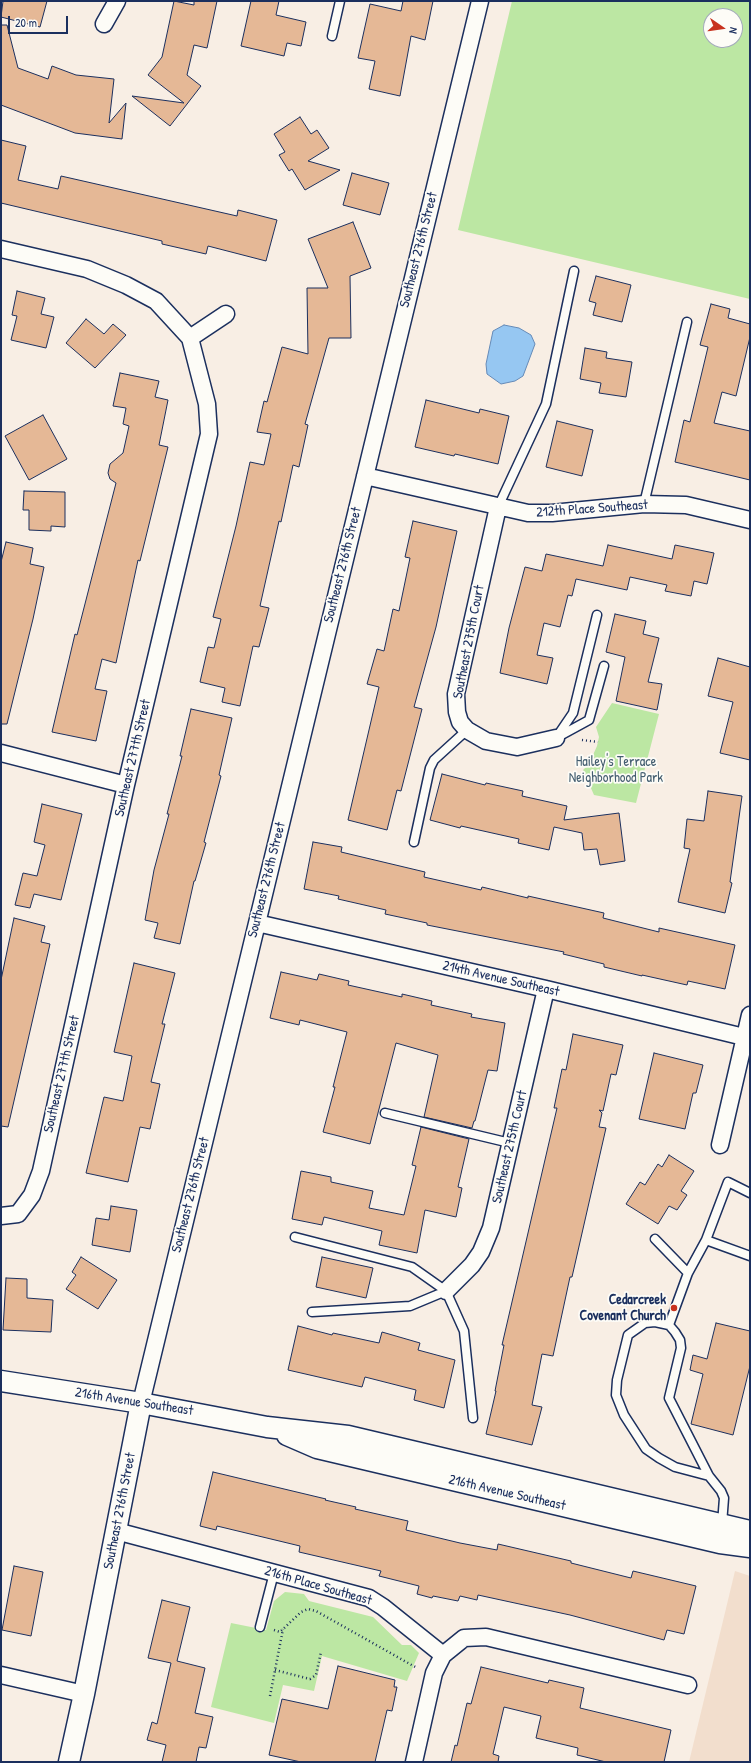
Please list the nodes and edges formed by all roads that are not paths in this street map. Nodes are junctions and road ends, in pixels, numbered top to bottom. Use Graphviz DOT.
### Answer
graph roads {
  1 [pos="117,1"];
  2 [pos="340,1"];
  3 [pos="480,1"];
  4 [pos="104,24"];
  5 [pos="332,36"];
  6 [pos="1,249"];
  7 [pos="574,271"];
  8 [pos="226,314"];
  9 [pos="687,322"];
  10 [pos="190,338"];
  11 [pos="365,476"];
  12 [pos="644,504"];
  13 [pos="498,507"];
  14 [pos="750,520"];
  15 [pos="597,615"];
  16 [pos="604,666"];
  17 [pos="467,730"];
  18 [pos="556,738"];
  19 [pos="1,753"];
  20 [pos="126,785"];
  21 [pos="414,842"];
  22 [pos="257,923"];
  23 [pos="546,989"];
  24 [pos="750,1015"];
  25 [pos="744,1037"];
  26 [pos="386,1113"];
  27 [pos="510,1143"];
  28 [pos="720,1145"];
  29 [pos="750,1193"];
  30 [pos="1,1216"];
  31 [pos="295,1237"];
  32 [pos="655,1239"];
  33 [pos="706,1240"];
  34 [pos="750,1256"];
  35 [pos="688,1273"];
  36 [pos="446,1291"];
  37 [pos="312,1312"];
  38 [pos="668,1325"];
  39 [pos="1,1381"];
  40 [pos="141,1403"];
  41 [pos="473,1418"];
  42 [pos="267,1427"];
  43 [pos="708,1476"];
  44 [pos="722,1524"];
  45 [pos="116,1531"];
  46 [pos="750,1531"];
  47 [pos="750,1547"];
  48 [pos="274,1573"];
  49 [pos="260,1627"];
  50 [pos="443,1655"];
  51 [pos="1,1675"];
  52 [pos="688,1685"];
  53 [pos="84,1694"];
  54 [pos="69,1762"];
  55 [pos="414,1762"];
  1 -- 4 [label="street"];
  2 -- 5 [label="lane"];
  3 -- 11 [label="street, Southeast 276th Street"];
  6 -- 10 [label="street"];
  7 -- 13 [label="lane"];
  8 -- 10 [label="street"];
  9 -- 12 [label="lane"];
  10 -- 20 [label="street, Southeast 277th Street"];
  11 -- 13 [label="street, 212th Place Southeast"];
  11 -- 22 [label="street, Southeast 276th Street"];
  12 -- 13 [label="street, 212th Place Southeast"];
  12 -- 14 [label="street, 212th Place Southeast"];
  13 -- 17 [label="street, Southeast 275th Court"];
  15 -- 18 [label="lane"];
  16 -- 18 [label="lane"];
  17 -- 18 [label="street, Southeast 275th Court"];
  17 -- 21 [label="lane"];
  19 -- 20 [label="street"];
  20 -- 30 [label="street, Southeast 277th Street"];
  22 -- 23 [label="street, 214th Avenue Southeast"];
  22 -- 40 [label="street, Southeast 276th Street"];
  23 -- 25 [label="street, 214th Avenue Southeast"];
  23 -- 27 [label="street, Southeast 275th Court"];
  24 -- 25 [label="street"];
  25 -- 28 [label="street"];
  26 -- 27 [label="lane"];
  27 -- 36 [label="street, Southeast 275th Court"];
  29 -- 33 [label="lane"];
  31 -- 36 [label="lane"];
  32 -- 35 [label="lane"];
  33 -- 34 [label="lane"];
  33 -- 35 [label="lane"];
  35 -- 38 [label="lane"];
  36 -- 37 [label="lane"];
  36 -- 41 [label="lane"];
  38 -- 43 [label="lane"];
  38 -- 43 [label="lane"];
  39 -- 40 [label="street, 216th Avenue Southeast"];
  40 -- 42 [label="street, 216th Avenue Southeast"];
  40 -- 45 [label="street, Southeast 276th Street"];
  42 -- 44 [label="street, 216th Avenue Southeast"];
  42 -- 47 [label="street, 216th Avenue Southeast"];
  43 -- 44 [label="lane"];
  44 -- 46 [label="street, 216th Avenue Southeast"];
  45 -- 48 [label="street, 216th Place Southeast"];
  45 -- 53 [label="street, Southeast 276th Street"];
  48 -- 49 [label="lane"];
  48 -- 50 [label="street, 216th Place Southeast"];
  50 -- 52 [label="street"];
  50 -- 55 [label="street"];
  51 -- 53 [label="street"];
  53 -- 54 [label="street, Southeast 276th Street"];
}
